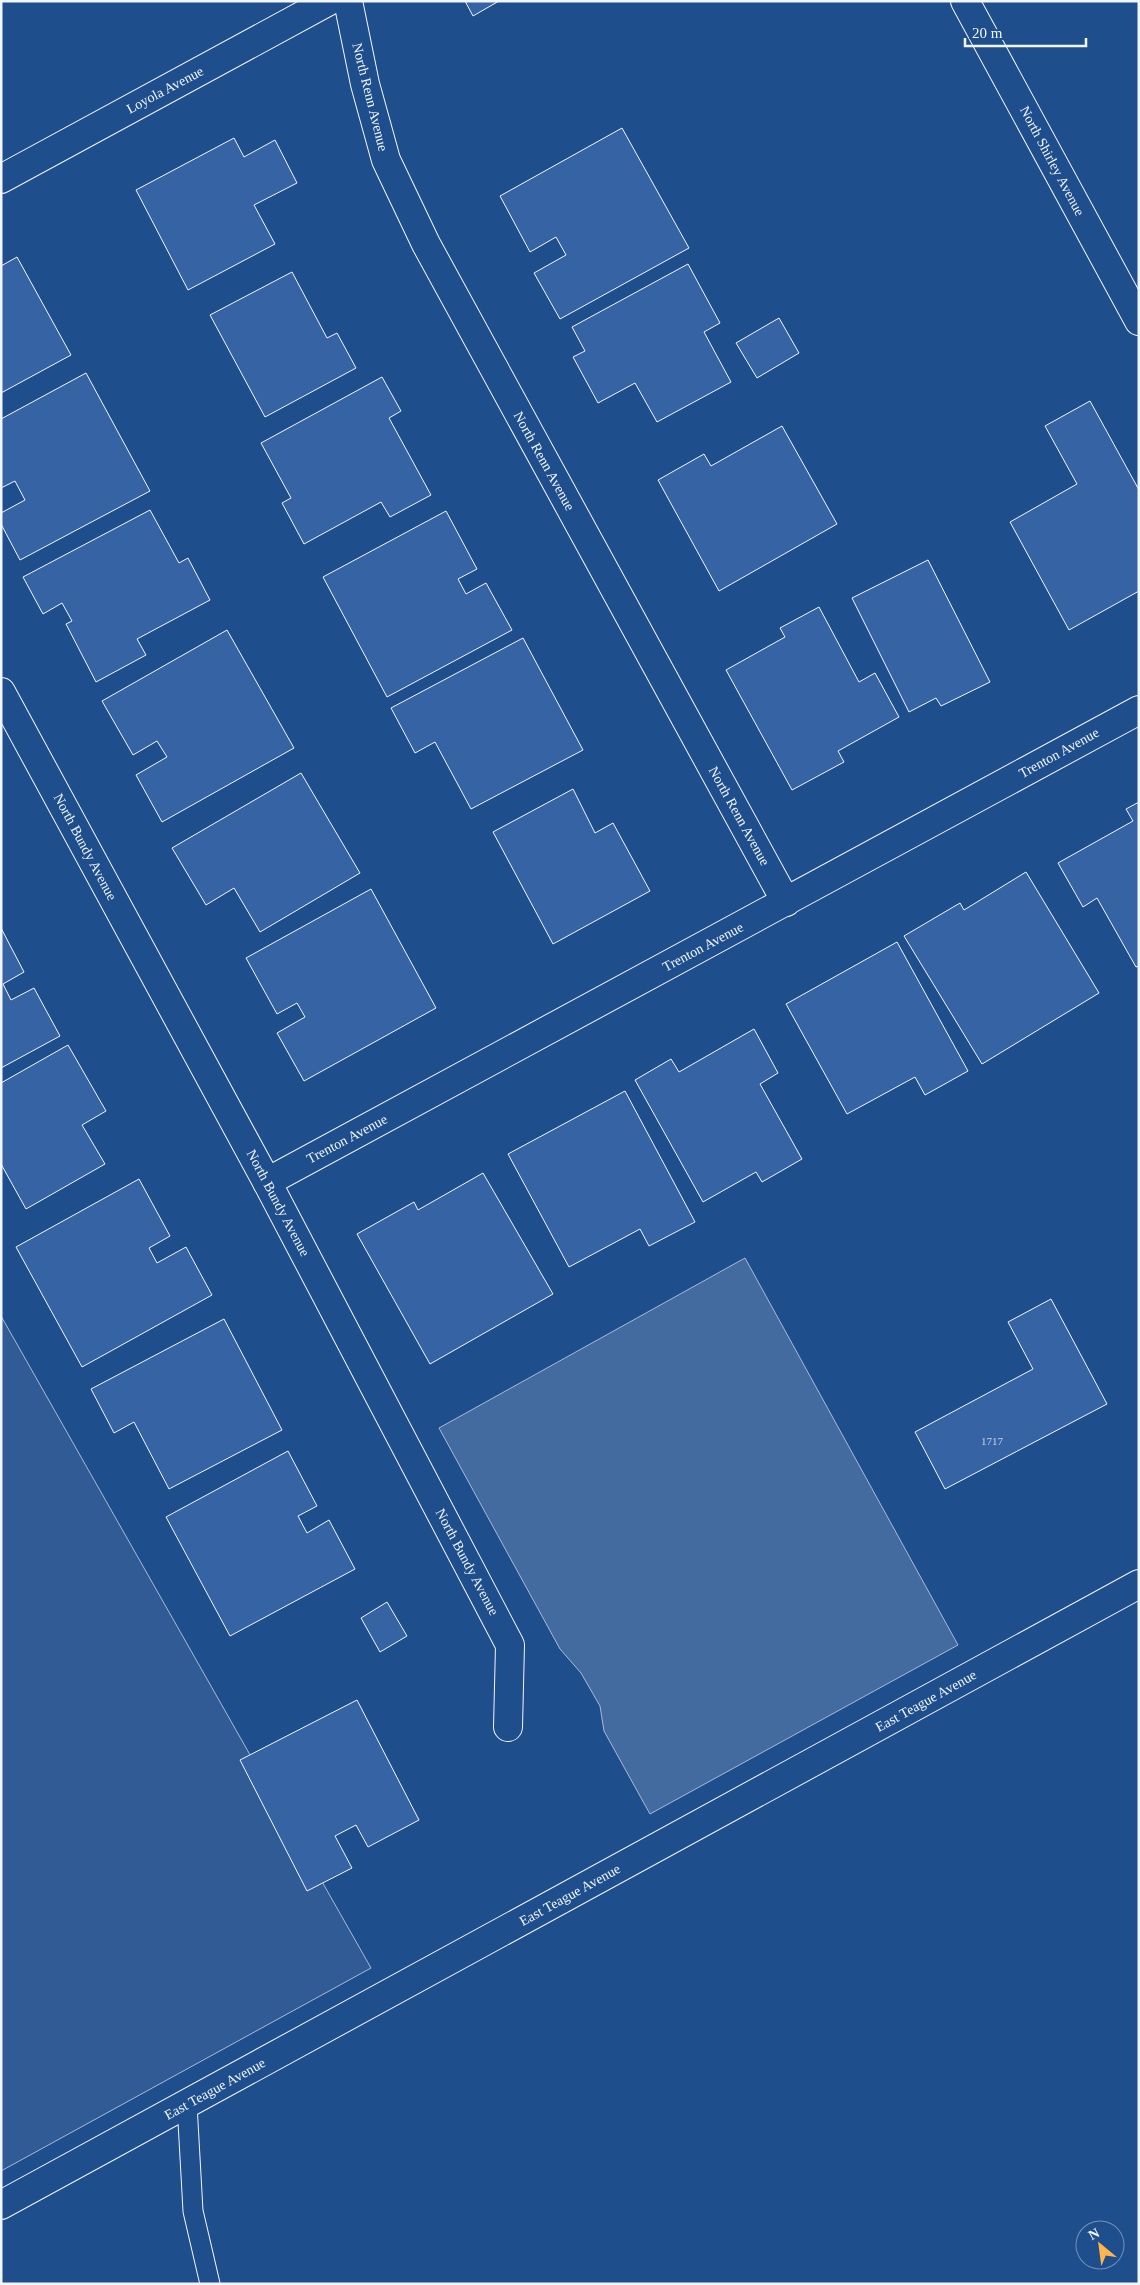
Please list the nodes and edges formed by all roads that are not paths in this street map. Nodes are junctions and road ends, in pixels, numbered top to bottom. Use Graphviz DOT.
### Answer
graph roads {
  1 [pos="328,1"];
  2 [pos="348,1"];
  3 [pos="965,1"];
  4 [pos="1,179"];
  5 [pos="1139,321"];
  6 [pos="1,692"];
  7 [pos="1139,710"];
  8 [pos="786,902"];
  9 [pos="267,1182"];
  10 [pos="1139,1584"];
  11 [pos="508,1727"];
  12 [pos="187,2104"];
  13 [pos="1,2205"];
  14 [pos="210,2284"];
  1 -- 4 [label="street, Loyola Avenue"];
  2 -- 8 [label="street, North Renn Avenue"];
  3 -- 5 [label="street, North Shirley Avenue"];
  6 -- 9 [label="street, North Bundy Avenue"];
  7 -- 8 [label="street, Trenton Avenue"];
  8 -- 9 [label="street, Trenton Avenue"];
  9 -- 11 [label="street, North Bundy Avenue"];
  10 -- 12 [label="street, East Teague Avenue"];
  12 -- 13 [label="street, East Teague Avenue"];
  12 -- 14 [label="lane"];
}
